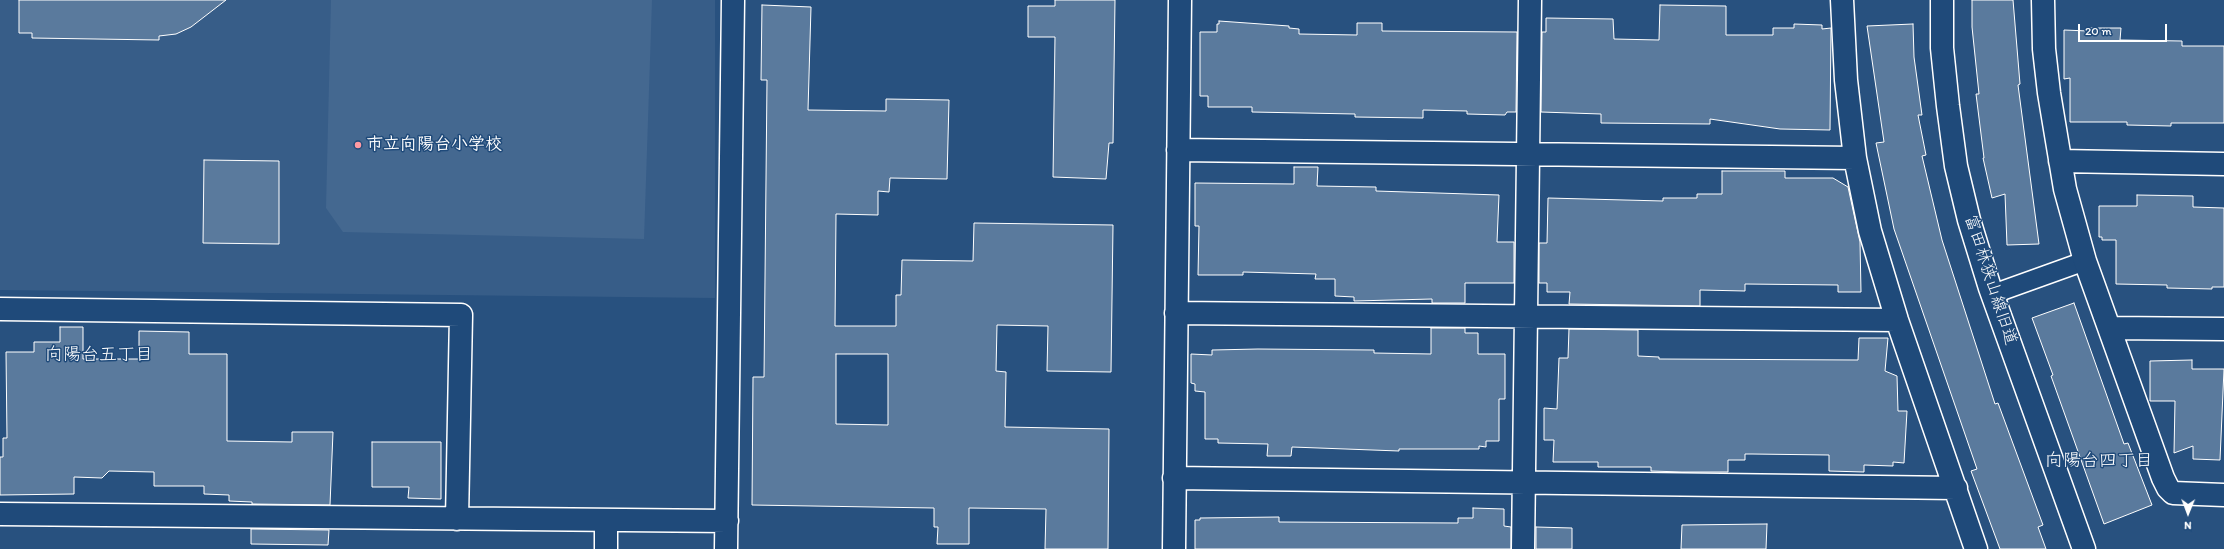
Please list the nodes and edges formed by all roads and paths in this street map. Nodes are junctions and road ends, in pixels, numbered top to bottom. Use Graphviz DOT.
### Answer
graph roads {
  1 [pos="733,0"];
  2 [pos="1180,0"];
  3 [pos="1530,0"];
  4 [pos="1842,0"];
  5 [pos="1942,0"];
  6 [pos="2043,0"];
  7 [pos="1178,150"];
  8 [pos="1528,154"];
  9 [pos="1855,158"];
  10 [pos="2060,161"];
  11 [pos="2224,164"];
  12 [pos="2085,261"];
  13 [pos="1993,294"];
  14 [pos="0,309"];
  15 [pos="1176,314"];
  16 [pos="1526,317"];
  17 [pos="1897,320"];
  18 [pos="2110,328"];
  19 [pos="2224,329"];
  20 [pos="1174,478"];
  21 [pos="1524,483"];
  22 [pos="1956,488"];
  23 [pos="2224,495"];
  24 [pos="0,514"];
  25 [pos="457,519"];
  26 [pos="606,521"];
  27 [pos="727,521"];
  28 [pos="606,549"];
  29 [pos="726,549"];
  30 [pos="1174,549"];
  31 [pos="1523,549"];
  32 [pos="1976,549"];
  33 [pos="2084,549"];
  1 -- 27 [label="street"];
  2 -- 7 [label="street"];
  3 -- 8 [label="street"];
  4 -- 9 [label="street"];
  5 -- 13 [label="street, 富田林狭山線旧道"];
  6 -- 10 [label="street"];
  7 -- 8 [label="street"];
  7 -- 15 [label="street"];
  8 -- 9 [label="street"];
  8 -- 16 [label="street"];
  9 -- 17 [label="street"];
  10 -- 11 [label="street"];
  10 -- 12 [label="street"];
  12 -- 13 [label="lane"];
  12 -- 18 [label="street"];
  13 -- 33 [label="street, 富田林狭山線旧道"];
  14 -- 25 [label="street"];
  15 -- 16 [label="street"];
  15 -- 20 [label="street"];
  16 -- 17 [label="street"];
  16 -- 21 [label="street"];
  17 -- 22 [label="street"];
  18 -- 19 [label="street"];
  18 -- 23 [label="street"];
  20 -- 21 [label="street"];
  20 -- 30 [label="street"];
  21 -- 22 [label="street"];
  21 -- 31 [label="street"];
  22 -- 32 [label="street"];
  24 -- 25 [label="street"];
  25 -- 26 [label="street"];
  26 -- 27 [label="street"];
  26 -- 28 [label="street"];
  27 -- 29 [label="street"];
}
